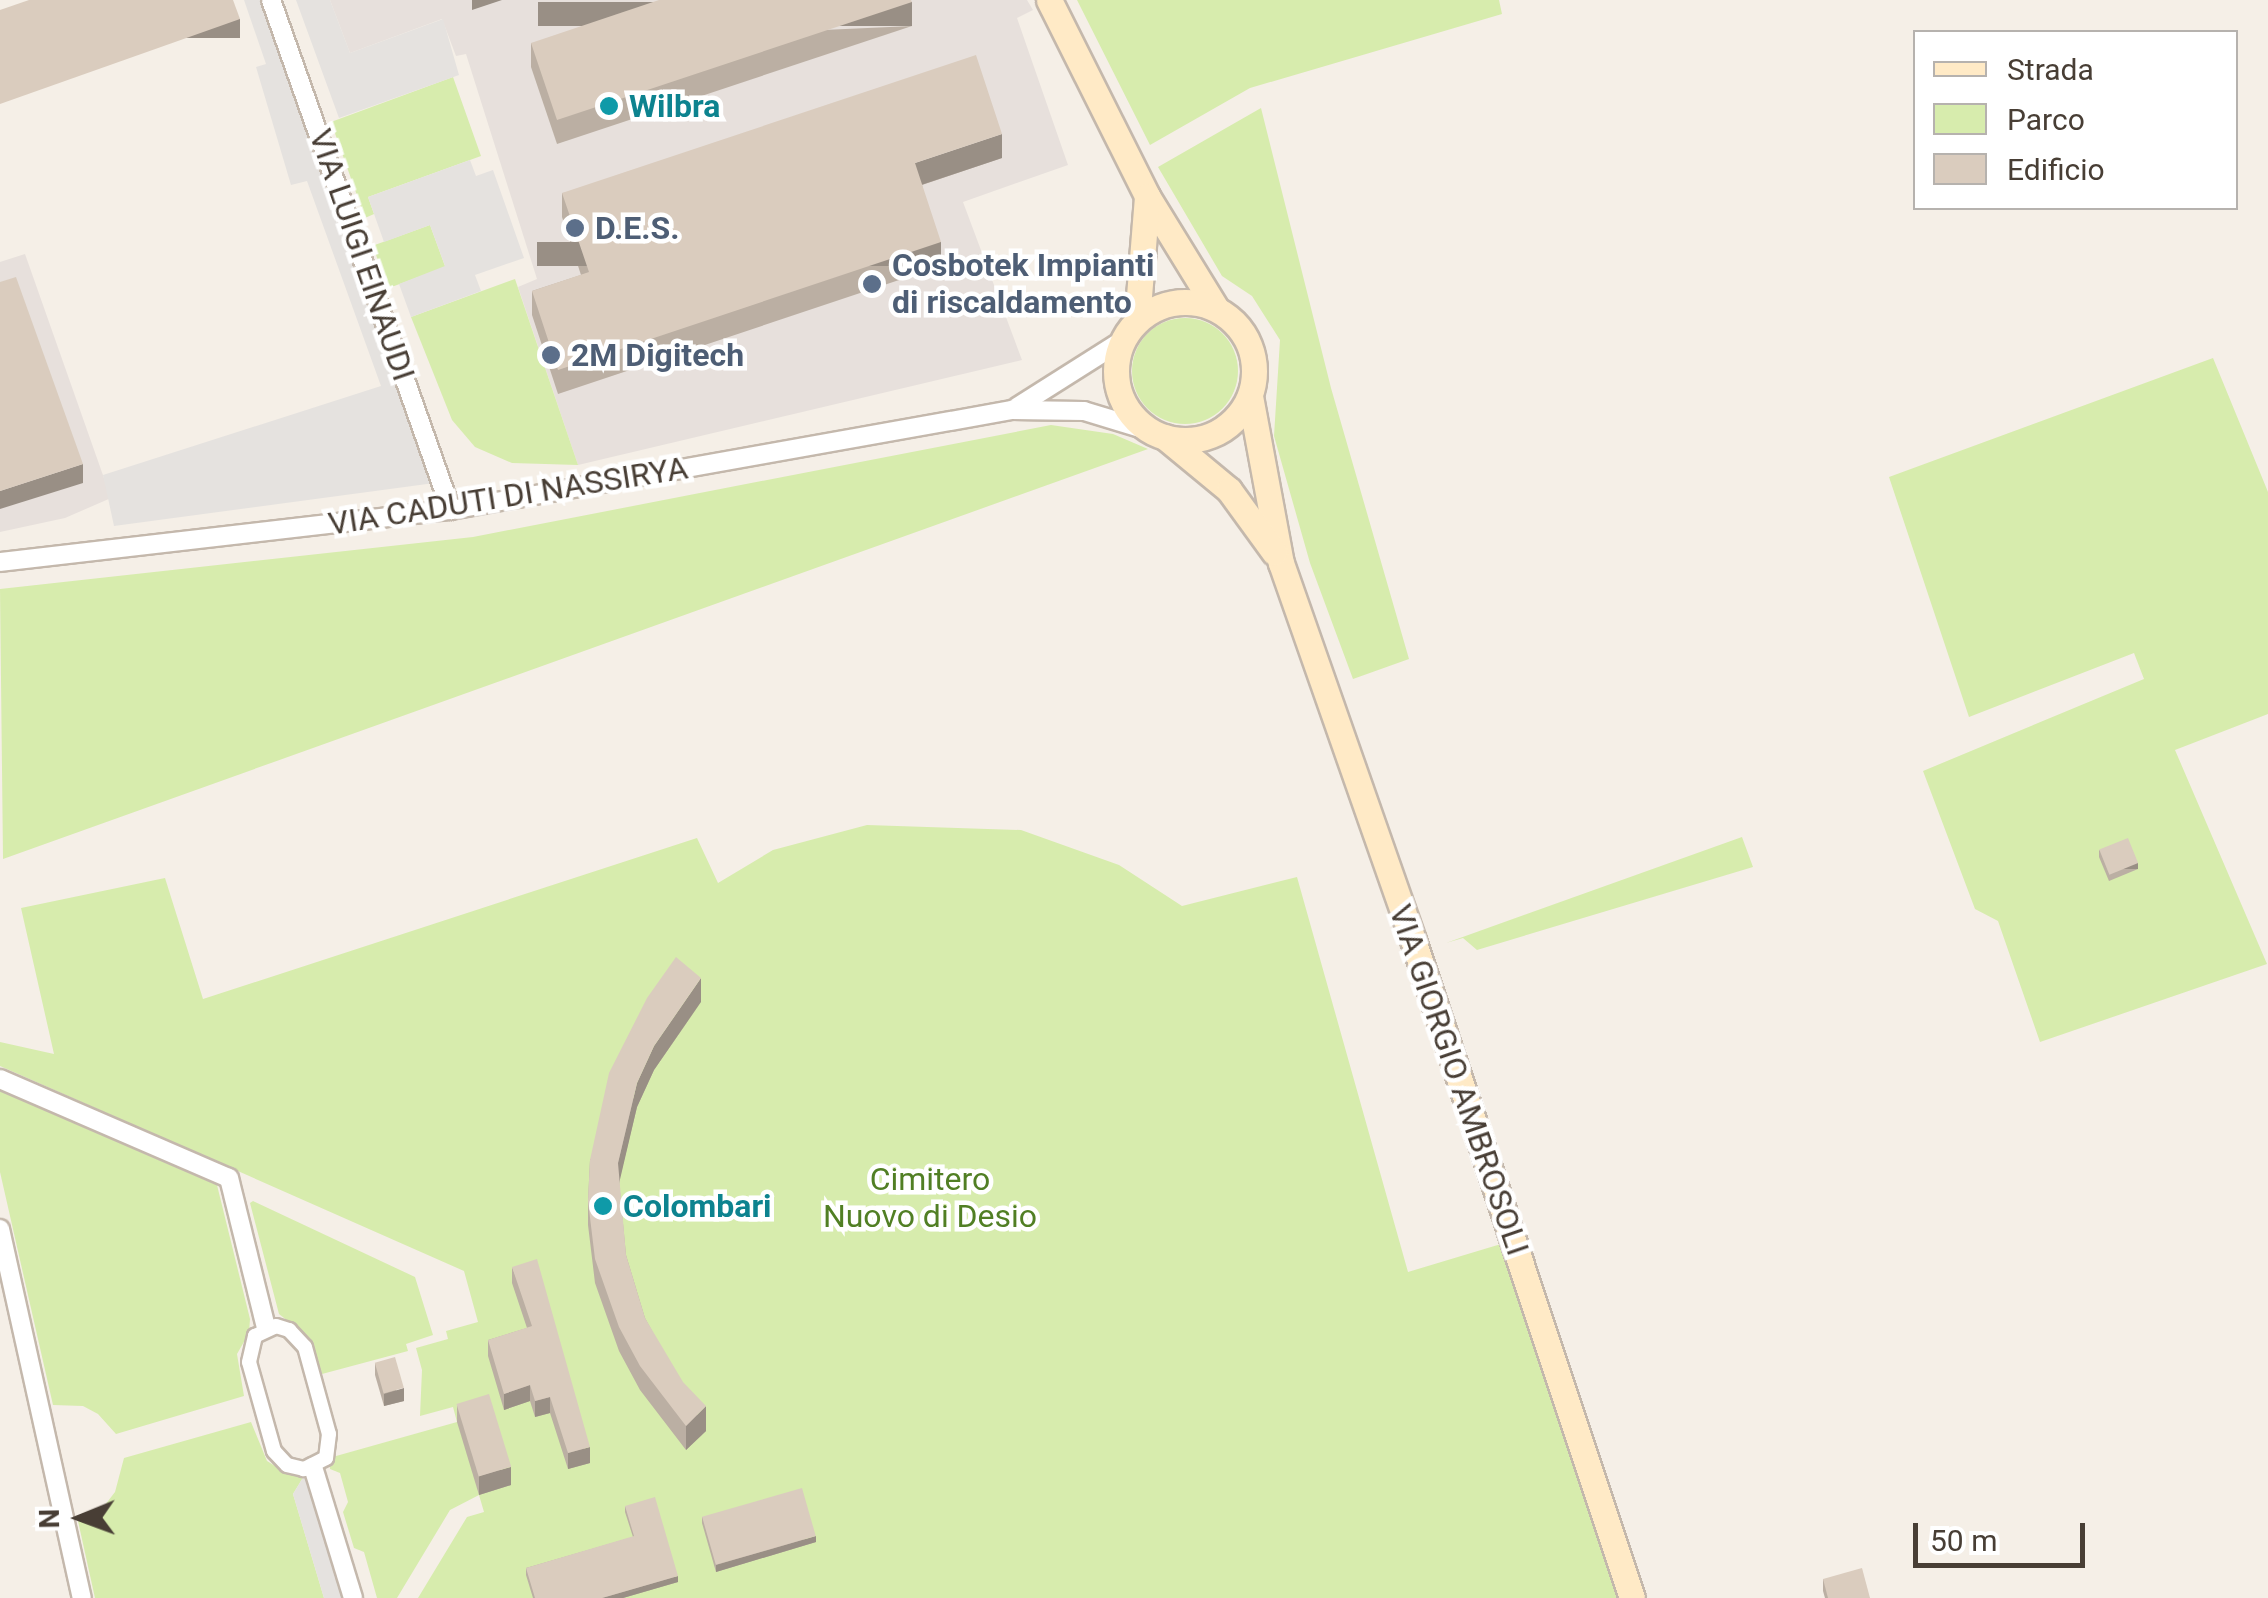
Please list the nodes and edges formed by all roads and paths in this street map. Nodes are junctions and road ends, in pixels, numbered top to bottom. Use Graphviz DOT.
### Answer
graph roads {
  1 [pos="270,0"];
  2 [pos="1049,0"];
  3 [pos="1148,196"];
  4 [pos="1216,308"];
  5 [pos="1130,331"];
  6 [pos="1250,396"];
  7 [pos="1012,410"];
  8 [pos="1159,435"];
  9 [pos="451,510"];
  10 [pos="0,562"];
  11 [pos="1281,564"];
  12 [pos="0,1078"];
  13 [pos="0,1229"];
  14 [pos="266,1327"];
  15 [pos="313,1467"];
  16 [pos="82,1598"];
  17 [pos="353,1598"];
  18 [pos="1632,1598"];
  1 -- 9 [label="street, VIA LUIGI EINAUDI"];
  2 -- 3 [label="main road"];
  3 -- 4 [label="main road"];
  3 -- 5 [label="main road"];
  4 -- 5 [label="main road"];
  4 -- 6 [label="main road"];
  5 -- 7 [label="street, VIA CADUTI DI NASSIRYA"];
  5 -- 8 [label="main road"];
  6 -- 8 [label="main road"];
  6 -- 11 [label="main road, VIA GIORGIO AMBROSOLI"];
  7 -- 8 [label="street, VIA CADUTI DI NASSIRYA"];
  7 -- 9 [label="street, VIA CADUTI DI NASSIRYA"];
  8 -- 11 [label="main road, VIA GIORGIO AMBROSOLI"];
  9 -- 10 [label="street, VIA CADUTI DI NASSIRYA"];
  11 -- 18 [label="main road, VIA GIORGIO AMBROSOLI"];
  12 -- 14 [label="street"];
  13 -- 16 [label="street"];
  14 -- 15 [label="street"];
  14 -- 15 [label="street"];
  15 -- 17 [label="street"];
}
